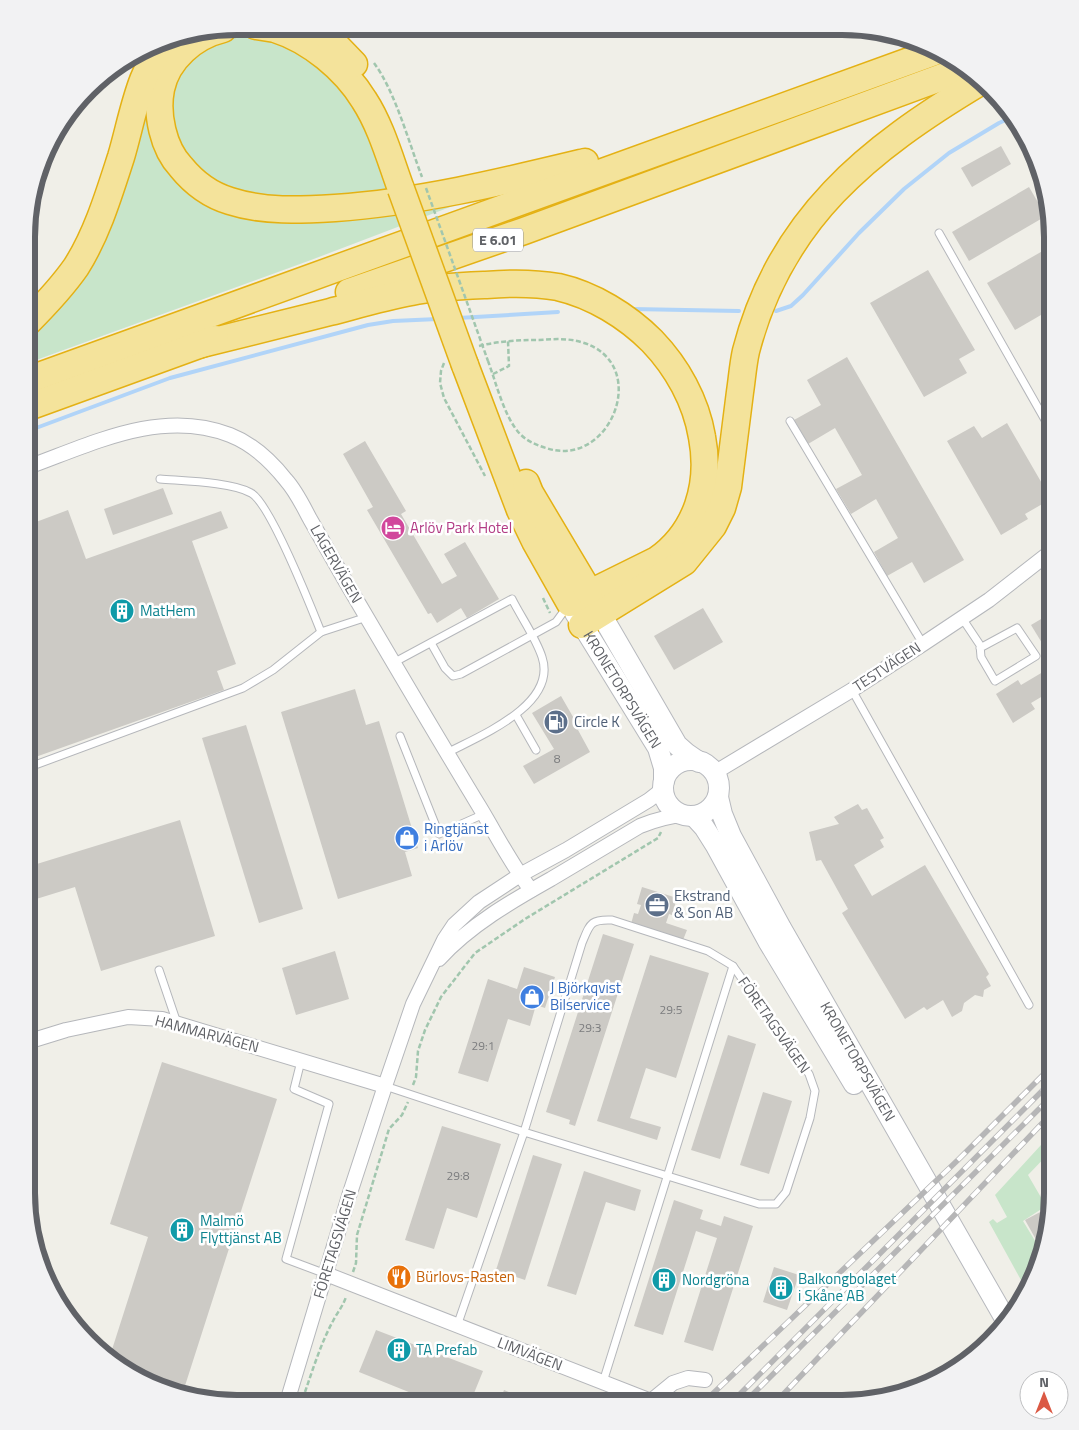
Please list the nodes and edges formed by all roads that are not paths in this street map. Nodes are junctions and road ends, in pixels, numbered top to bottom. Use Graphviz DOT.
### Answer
graph roads {
  1 [pos="288,35"];
  2 [pos="326,35"];
  3 [pos="197,39"];
  4 [pos="158,51"];
  5 [pos="927,54"];
  6 [pos="957,71"];
  7 [pos="975,85"];
  8 [pos="717,130"];
  9 [pos="415,186"];
  10 [pos="939,234"];
  11 [pos="35,315"];
  12 [pos="198,345"];
  13 [pos="35,377"];
  14 [pos="35,404"];
  15 [pos="1044,418"];
  16 [pos="790,421"];
  17 [pos="35,465"];
  18 [pos="160,479"];
  19 [pos="1044,557"];
  20 [pos="574,611"];
  21 [pos="367,617"];
  22 [pos="962,618"];
  23 [pos="322,632"];
  24 [pos="531,636"];
  25 [pos="431,643"];
  26 [pos="923,644"];
  27 [pos="980,648"];
  28 [pos="393,663"];
  29 [pos="852,690"];
  30 [pos="516,715"];
  31 [pos="400,736"];
  32 [pos="536,750"];
  33 [pos="447,753"];
  34 [pos="35,765"];
  35 [pos="707,767"];
  36 [pos="664,785"];
  37 [pos="718,796"];
  38 [pos="484,814"];
  39 [pos="689,816"];
  40 [pos="520,875"];
  41 [pos="531,890"];
  42 [pos="733,966"];
  43 [pos="430,969"];
  44 [pos="159,970"];
  45 [pos="1029,1005"];
  46 [pos="177,1024"];
  47 [pos="35,1039"];
  48 [pos="301,1061"];
  49 [pos="385,1086"];
  50 [pos="524,1132"];
  51 [pos="668,1175"];
  52 [pos="326,1274"];
  53 [pos="1003,1315"];
  54 [pos="996,1323"];
  55 [pos="457,1326"];
  56 [pos="705,1380"];
  57 [pos="603,1382"];
  58 [pos="289,1395"];
  59 [pos="636,1395"];
  60 [pos="658,1395"];
  1 -- 9 [label="highway"];
  2 -- 9 [label="highway"];
  3 -- 8 [label="highway"];
  4 -- 11 [label="highway"];
  5 -- 8 [label="highway, E 6.01"];
  6 -- 12 [label="highway, E 6.01"];
  7 -- 20 [label="highway"];
  8 -- 13 [label="highway, E 6.01"];
  9 -- 20 [label="highway"];
  10 -- 15 [label="lane"];
  12 -- 14 [label="highway, E 6.01"];
  12 -- 20 [label="highway"];
  16 -- 26 [label="lane"];
  17 -- 21 [label="street, LAGERVÄGEN"];
  18 -- 23 [label="lane"];
  19 -- 22 [label="street, TESTVÄGEN"];
  20 -- 24 [label="lane"];
  20 -- 35 [label="main road, KRONETORPSVÄGEN"];
  20 -- 36 [label="main road, KRONETORPSVÄGEN"];
  21 -- 23 [label="lane"];
  21 -- 28 [label="street, LAGERVÄGEN"];
  22 -- 26 [label="street, TESTVÄGEN"];
  22 -- 27 [label="lane"];
  23 -- 34 [label="lane"];
  24 -- 25 [label="lane"];
  24 -- 25 [label="lane"];
  24 -- 30 [label="lane"];
  25 -- 28 [label="lane"];
  26 -- 29 [label="street, TESTVÄGEN"];
  27 -- 27 [label="lane"];
  28 -- 33 [label="street, LAGERVÄGEN"];
  29 -- 35 [label="street, TESTVÄGEN"];
  29 -- 45 [label="lane"];
  30 -- 32 [label="lane"];
  30 -- 33 [label="lane"];
  31 -- 38 [label="lane"];
  33 -- 38 [label="street, LAGERVÄGEN"];
  35 -- 36 [label="main road"];
  35 -- 37 [label="main road"];
  36 -- 39 [label="main road"];
  36 -- 40 [label="street, FÖRETAGSVÄGEN"];
  37 -- 39 [label="main road"];
  37 -- 53 [label="main road, KRONETORPSVÄGEN"];
  38 -- 40 [label="street, LAGERVÄGEN"];
  39 -- 41 [label="street, FÖRETAGSVÄGEN"];
  39 -- 54 [label="main road, KRONETORPSVÄGEN"];
  40 -- 41 [label="street, LAGERVÄGEN"];
  40 -- 43 [label="street, FÖRETAGSVÄGEN"];
  41 -- 43 [label="street, FÖRETAGSVÄGEN"];
  42 -- 50 [label="lane, FÖRETAGSVÄGEN"];
  42 -- 51 [label="lane, FÖRETAGSVÄGEN"];
  42 -- 51 [label="lane, FÖRETAGSVÄGEN"];
  43 -- 49 [label="street, FÖRETAGSVÄGEN"];
  44 -- 46 [label="lane"];
  46 -- 47 [label="street, HAMMARVÄGEN"];
  46 -- 48 [label="street, HAMMARVÄGEN"];
  48 -- 49 [label="street, HAMMARVÄGEN"];
  48 -- 52 [label="lane"];
  49 -- 50 [label="lane, FÖRETAGSVÄGEN"];
  49 -- 52 [label="street, FÖRETAGSVÄGEN"];
  50 -- 51 [label="lane, FÖRETAGSVÄGEN"];
  50 -- 55 [label="lane, FÖRETAGSVÄGEN"];
  51 -- 57 [label="lane, FÖRETAGSVÄGEN"];
  52 -- 55 [label="street, LIMVÄGEN"];
  52 -- 58 [label="street, FÖRETAGSVÄGEN"];
  55 -- 57 [label="street, LIMVÄGEN"];
  56 -- 60 [label="street, LIMVÄGEN"];
  57 -- 59 [label="street, LIMVÄGEN"];
}
